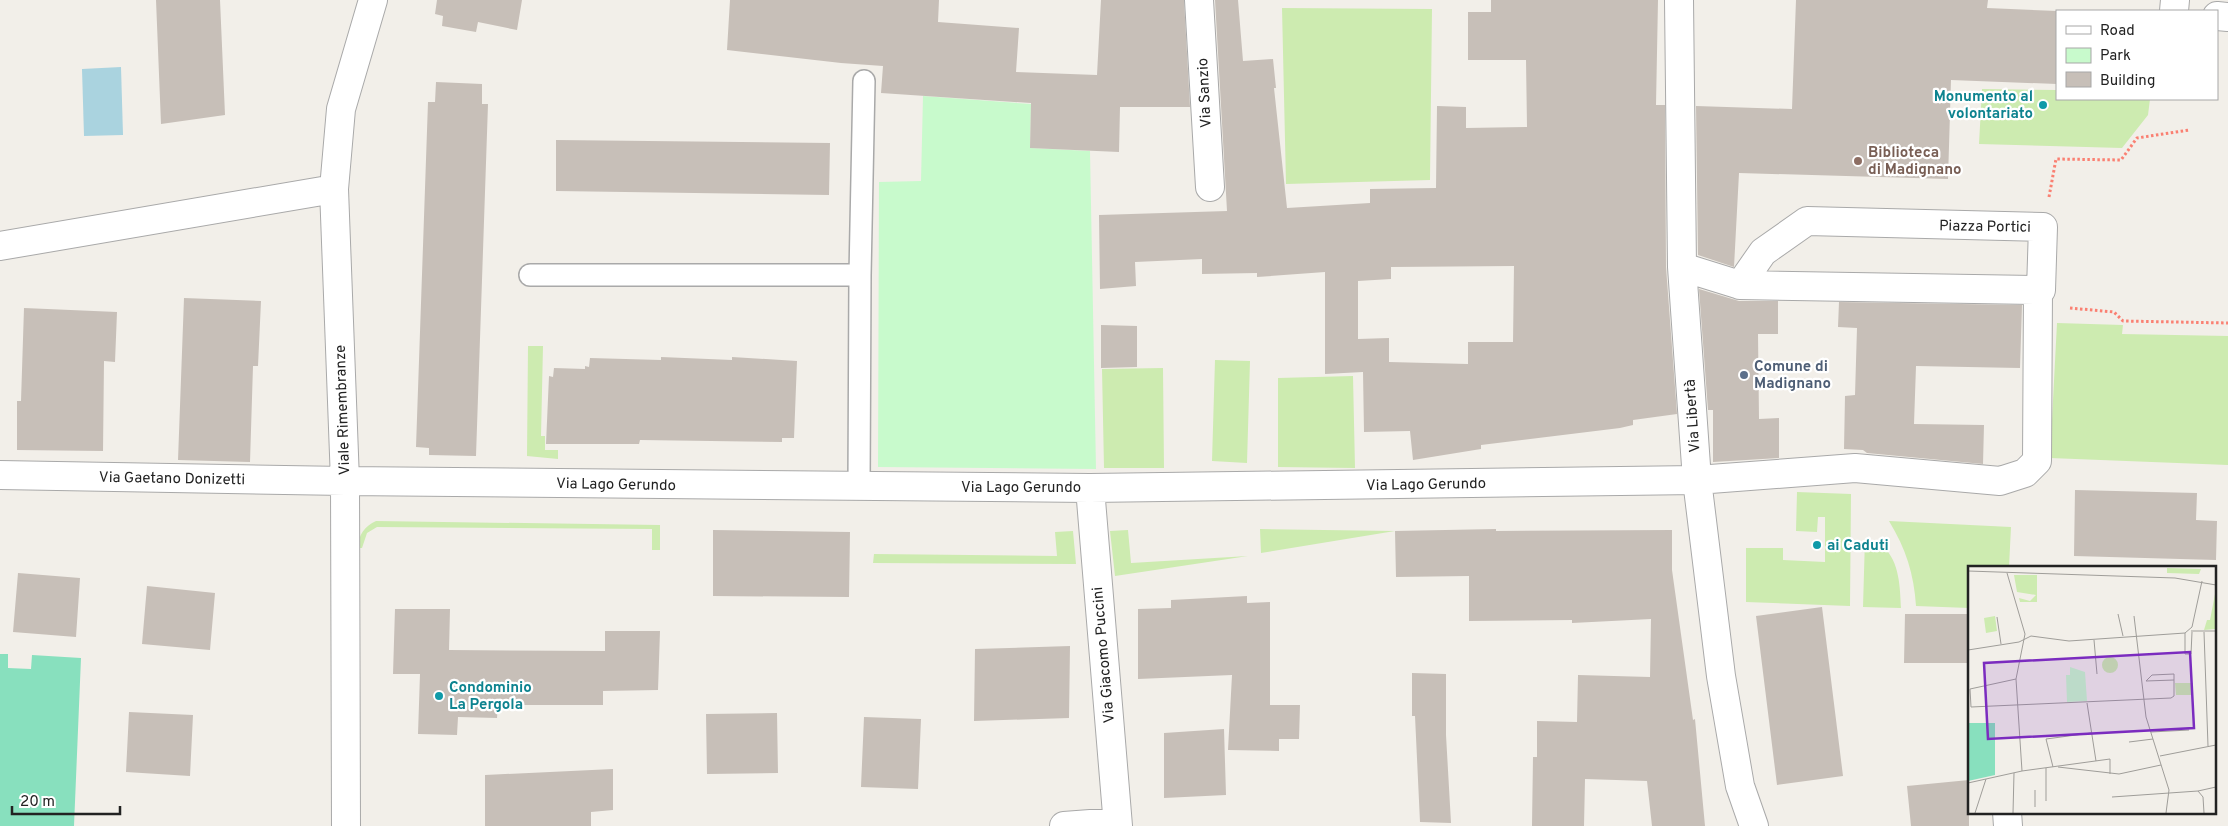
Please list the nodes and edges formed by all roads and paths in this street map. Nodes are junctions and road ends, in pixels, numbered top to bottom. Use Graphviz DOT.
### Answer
graph roads {
  1 [pos="373,0"];
  2 [pos="1199,0"];
  3 [pos="1679,0"];
  4 [pos="864,81"];
  5 [pos="2189,130"];
  6 [pos="1210,187"];
  7 [pos="334,189"];
  8 [pos="2043,227"];
  9 [pos="0,246"];
  10 [pos="1682,266"];
  11 [pos="530,275"];
  12 [pos="860,275"];
  13 [pos="1740,285"];
  14 [pos="2038,290"];
  15 [pos="2062,307"];
  16 [pos="2228,323"];
  17 [pos="0,475"];
  18 [pos="1697,480"];
  19 [pos="345,482"];
  20 [pos="859,487"];
  21 [pos="1090,488"];
  22 [pos="1118,824"];
  23 [pos="346,826"];
  24 [pos="1064,826"];
  25 [pos="1754,826"];
  1 -- 7 [label="street, Viale Rimembranze"];
  2 -- 6 [label="street, Via Sanzio"];
  3 -- 10 [label="street, Via Libertà"];
  4 -- 12 [label="lane"];
  5 -- 8 [label="path"];
  7 -- 9 [label="street"];
  7 -- 19 [label="street, Viale Rimembranze"];
  8 -- 13 [label="street, Piazza Portici"];
  8 -- 14 [label="street, Piazza Portici"];
  10 -- 13 [label="street"];
  10 -- 18 [label="street, Via Libertà"];
  11 -- 12 [label="lane"];
  12 -- 20 [label="lane"];
  13 -- 14 [label="street"];
  14 -- 18 [label="street, Piazza Portici"];
  15 -- 16 [label="path"];
  17 -- 19 [label="street, Via Gaetano Donizetti"];
  18 -- 21 [label="street, Via Lago Gerundo"];
  18 -- 25 [label="street, Via Libertà"];
  19 -- 20 [label="street, Via Lago Gerundo"];
  19 -- 23 [label="street, Viale Rimembranze"];
  20 -- 21 [label="street, Via Lago Gerundo"];
  21 -- 22 [label="street, Via Giacomo Puccini"];
  22 -- 24 [label="street, Via Giacomo Puccini"];
}
